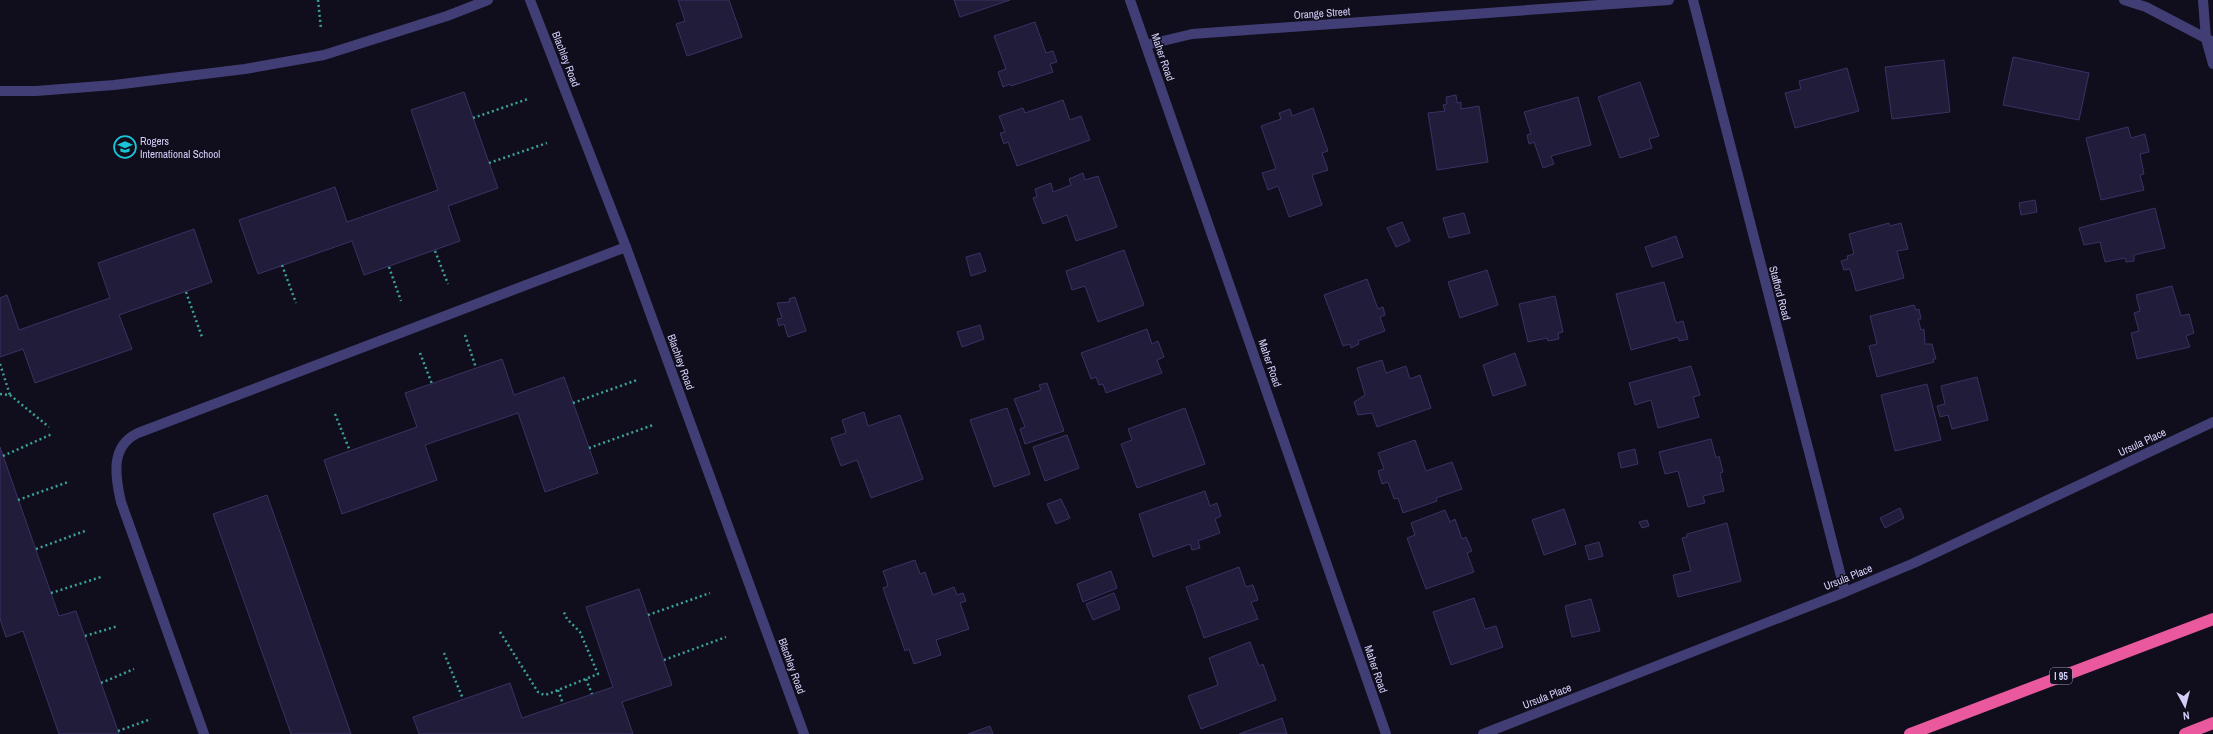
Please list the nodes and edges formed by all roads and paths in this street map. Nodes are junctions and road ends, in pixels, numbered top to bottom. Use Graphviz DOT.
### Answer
graph roads {
  1 [pos="318,0"];
  2 [pos="488,0"];
  3 [pos="530,0"];
  4 [pos="1130,0"];
  5 [pos="1669,0"];
  6 [pos="1693,0"];
  7 [pos="2124,0"];
  8 [pos="2202,0"];
  9 [pos="2210,40"];
  10 [pos="1146,45"];
  11 [pos="324,55"];
  12 [pos="2213,64"];
  13 [pos="0,91"];
  14 [pos="528,99"];
  15 [pos="473,118"];
  16 [pos="547,143"];
  17 [pos="489,163"];
  18 [pos="626,247"];
  19 [pos="435,250"];
  20 [pos="282,265"];
  21 [pos="388,267"];
  22 [pos="448,284"];
  23 [pos="186,292"];
  24 [pos="401,301"];
  25 [pos="296,303"];
  26 [pos="464,334"];
  27 [pos="202,337"];
  28 [pos="419,350"];
  29 [pos="0,364"];
  30 [pos="476,368"];
  31 [pos="637,380"];
  32 [pos="432,384"];
  33 [pos="0,394"];
  34 [pos="10,395"];
  35 [pos="573,403"];
  36 [pos="335,414"];
  37 [pos="2213,422"];
  38 [pos="653,425"];
  39 [pos="49,427"];
  40 [pos="52,434"];
  41 [pos="589,448"];
  42 [pos="350,451"];
  43 [pos="3,456"];
  44 [pos="68,482"];
  45 [pos="18,500"];
  46 [pos="85,531"];
  47 [pos="36,549"];
  48 [pos="101,577"];
  49 [pos="1845,592"];
  50 [pos="51,593"];
  51 [pos="710,593"];
  52 [pos="563,610"];
  53 [pos="648,615"];
  54 [pos="2213,619"];
  55 [pos="118,626"];
  56 [pos="500,632"];
  57 [pos="85,636"];
  58 [pos="726,637"];
  59 [pos="444,653"];
  60 [pos="664,660"];
  61 [pos="134,670"];
  62 [pos="586,679"];
  63 [pos="101,683"];
  64 [pos="558,690"];
  65 [pos="592,694"];
  66 [pos="462,699"];
  67 [pos="564,704"];
  68 [pos="151,719"];
  69 [pos="2213,723"];
  70 [pos="118,731"];
  71 [pos="204,734"];
  72 [pos="804,734"];
  73 [pos="1386,734"];
  74 [pos="1483,734"];
  75 [pos="1910,734"];
  76 [pos="2185,734"];
  1 -- 11 [label="path"];
  2 -- 11 [label="street"];
  3 -- 18 [label="street, Blachley Road"];
  4 -- 10 [label="street, Maher Road"];
  5 -- 10 [label="street, Orange Street"];
  6 -- 49 [label="street, Stafford Road"];
  7 -- 9 [label="street"];
  8 -- 9 [label="street"];
  9 -- 12 [label="street"];
  10 -- 73 [label="street, Maher Road"];
  11 -- 13 [label="street"];
  14 -- 15 [label="path"];
  16 -- 17 [label="path"];
  18 -- 71 [label="street"];
  18 -- 72 [label="street, Blachley Road"];
  19 -- 22 [label="path"];
  20 -- 25 [label="path"];
  21 -- 24 [label="path"];
  23 -- 27 [label="path"];
  26 -- 30 [label="path"];
  28 -- 32 [label="path"];
  29 -- 34 [label="path"];
  31 -- 35 [label="path"];
  33 -- 34 [label="path"];
  34 -- 39 [label="path"];
  36 -- 42 [label="path"];
  37 -- 49 [label="street, Ursula Place"];
  38 -- 41 [label="path"];
  40 -- 43 [label="path"];
  44 -- 45 [label="path"];
  46 -- 47 [label="path"];
  48 -- 50 [label="path"];
  49 -- 74 [label="street, Ursula Place"];
  51 -- 53 [label="path"];
  52 -- 62 [label="path"];
  54 -- 75 [label="highway, I 95"];
  55 -- 57 [label="path"];
  56 -- 64 [label="path"];
  58 -- 60 [label="path"];
  59 -- 66 [label="path"];
  61 -- 63 [label="path"];
  62 -- 64 [label="path"];
  62 -- 65 [label="path"];
  64 -- 67 [label="path"];
  68 -- 70 [label="path"];
  69 -- 76 [label="highway"];
}
